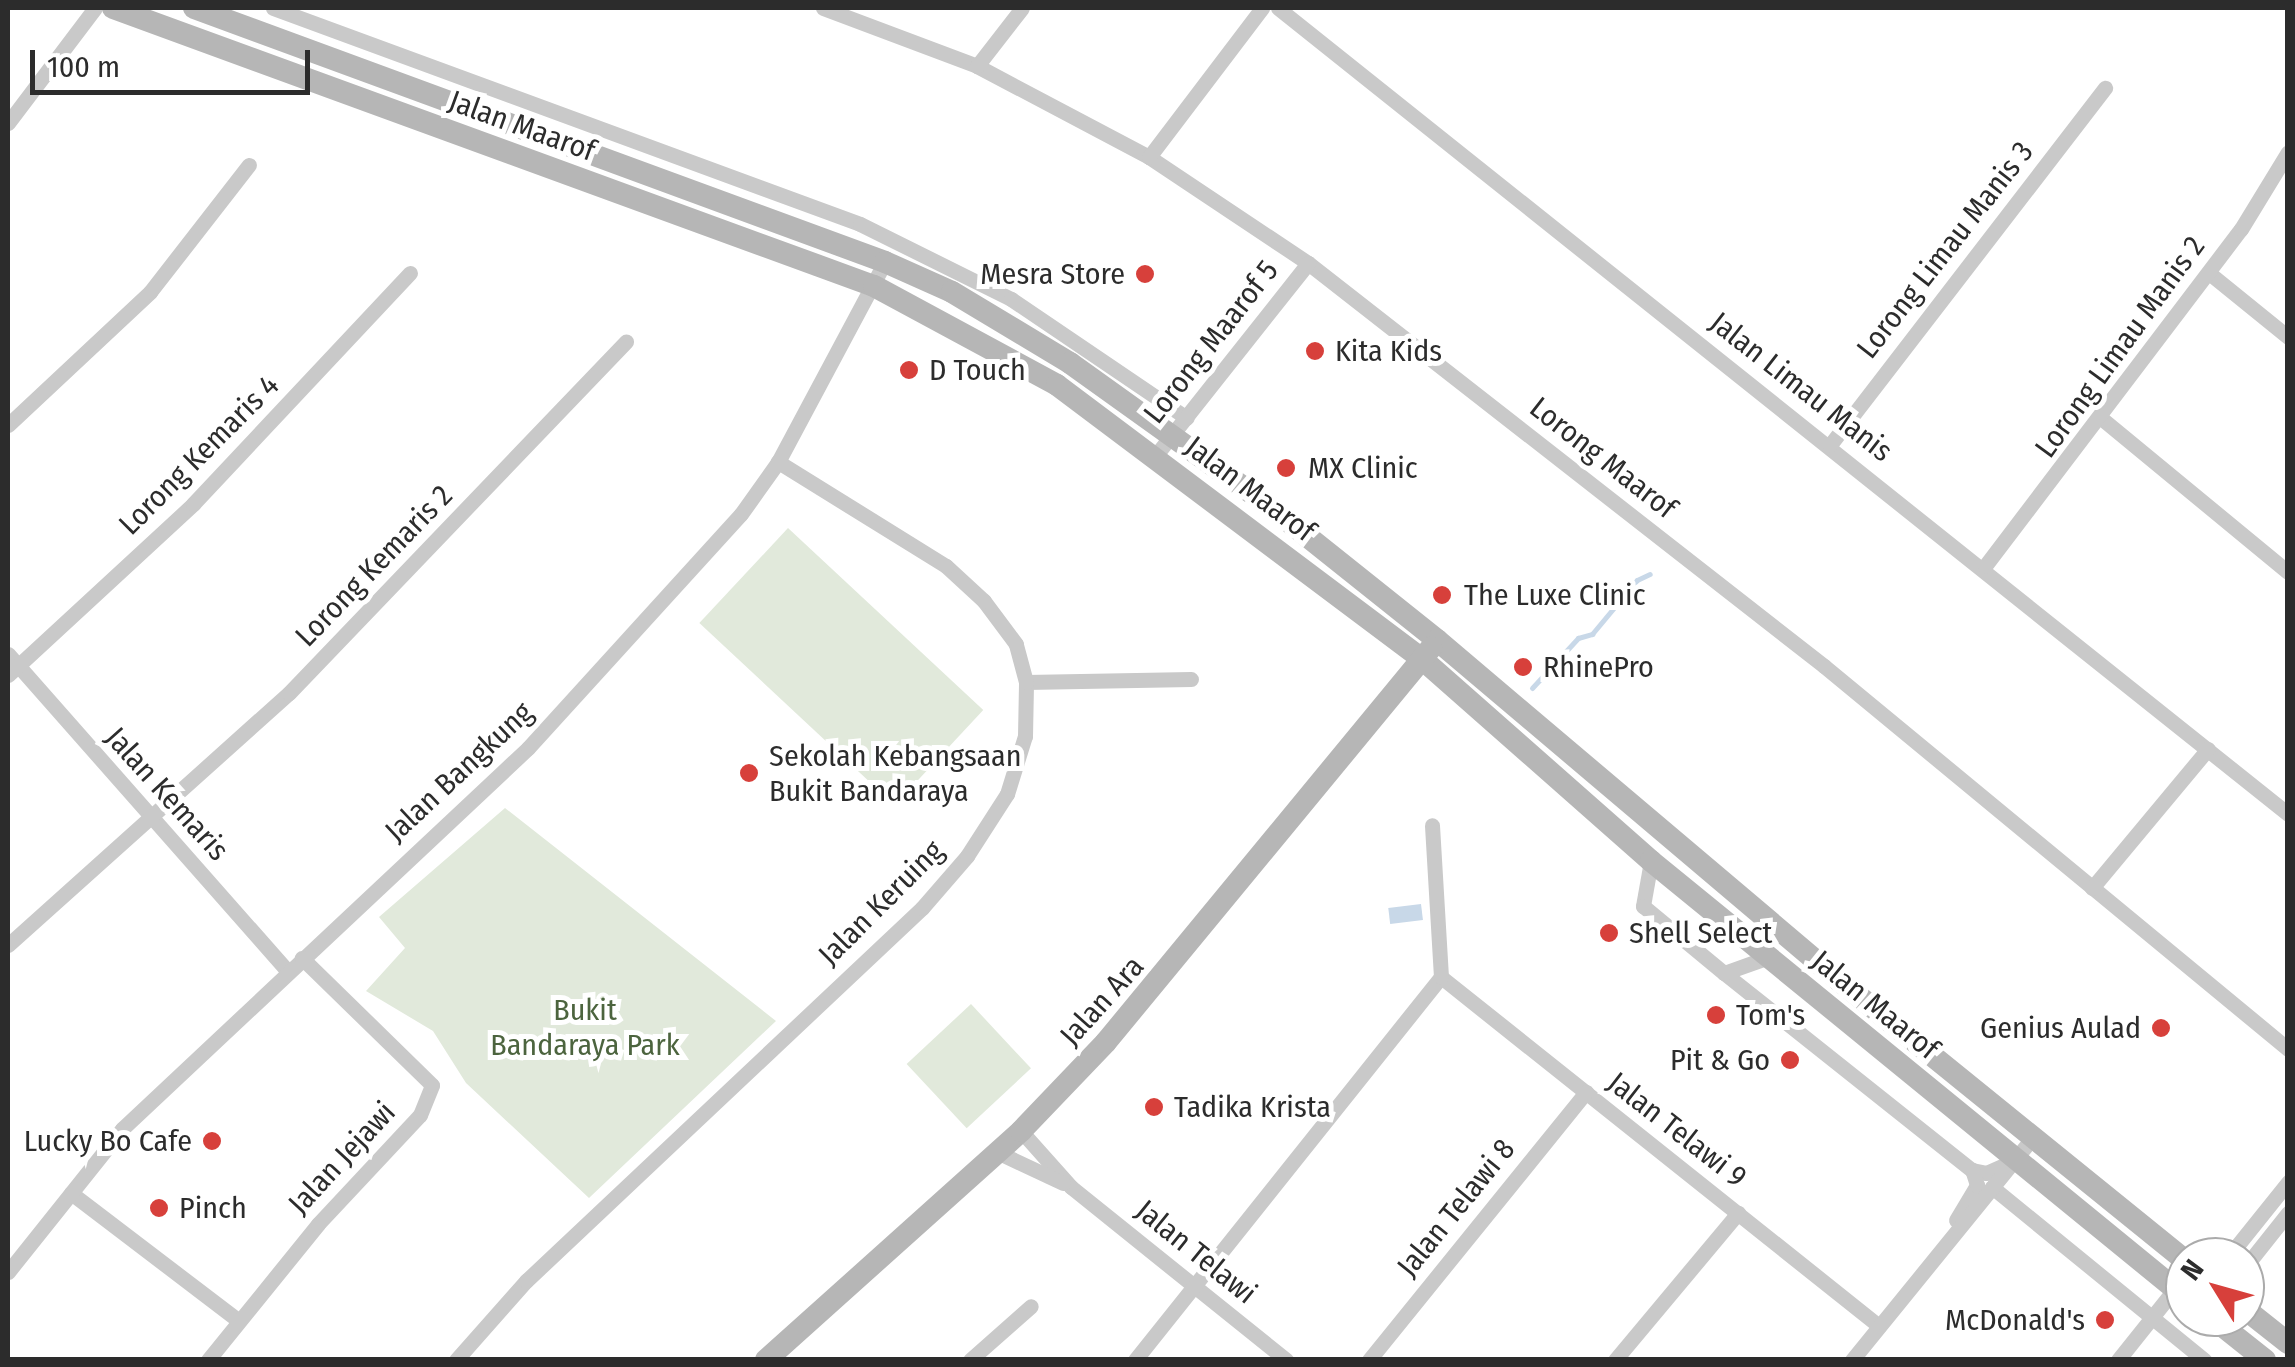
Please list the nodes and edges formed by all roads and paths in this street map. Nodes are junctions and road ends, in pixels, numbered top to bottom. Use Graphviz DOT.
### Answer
graph roads {
  1 [pos="95,8"];
  2 [pos="113,8"];
  3 [pos="194,8"];
  4 [pos="273,8"];
  5 [pos="822,8"];
  6 [pos="1022,8"];
  7 [pos="1262,8"];
  8 [pos="1278,8"];
  9 [pos="977,66"];
  10 [pos="2105,88"];
  11 [pos="8,123"];
  12 [pos="2288,152"];
  13 [pos="1149,157"];
  14 [pos="250,165"];
  15 [pos="885,262"];
  16 [pos="1308,263"];
  17 [pos="410,273"];
  18 [pos="2209,273"];
  19 [pos="874,286"];
  20 [pos="2288,337"];
  21 [pos="626,340"];
  22 [pos="2102,418"];
  23 [pos="8,425"];
  24 [pos="1180,427"];
  25 [pos="1830,445"];
  26 [pos="1156,455"];
  27 [pos="778,462"];
  28 [pos="1985,566"];
  29 [pos="2288,572"];
  30 [pos="1437,640"];
  31 [pos="1422,659"];
  32 [pos="11,665"];
  33 [pos="1190,678"];
  34 [pos="1026,682"];
  35 [pos="2208,749"];
  36 [pos="2288,814"];
  37 [pos="146,815"];
  38 [pos="1432,825"];
  39 [pos="1651,862"];
  40 [pos="2092,888"];
  41 [pos="8,945"];
  42 [pos="1769,957"];
  43 [pos="302,958"];
  44 [pos="287,971"];
  45 [pos="1724,973"];
  46 [pos="1441,978"];
  47 [pos="2288,1049"];
  48 [pos="1586,1092"];
  49 [pos="1021,1131"];
  50 [pos="2033,1137"];
  51 [pos="997,1152"];
  52 [pos="2016,1160"];
  53 [pos="1972,1170"];
  54 [pos="2288,1182"];
  55 [pos="1071,1187"];
  56 [pos="1992,1187"];
  57 [pos="71,1193"];
  58 [pos="1738,1213"];
  59 [pos="2288,1213"];
  60 [pos="2244,1237"];
  61 [pos="1948,1242"];
  62 [pos="2265,1242"];
  63 [pos="2165,1244"];
  64 [pos="8,1272"];
  65 [pos="2165,1274"];
  66 [pos="1194,1286"];
  67 [pos="2165,1305"];
  68 [pos="1031,1306"];
  69 [pos="2152,1318"];
  70 [pos="238,1320"];
  71 [pos="2265,1324"];
  72 [pos="1879,1326"];
  73 [pos="2236,1337"];
  74 [pos="2288,1342"];
  75 [pos="208,1360"];
  76 [pos="456,1360"];
  77 [pos="766,1360"];
  78 [pos="970,1360"];
  79 [pos="1135,1360"];
  80 [pos="1286,1360"];
  81 [pos="1369,1360"];
  82 [pos="1614,1360"];
  83 [pos="1852,1360"];
  84 [pos="2118,1360"];
  85 [pos="2204,1360"];
  86 [pos="2264,1360"];
  1 -- 11 [label="street"];
  2 -- 19 [label="main road, Jalan Maarof"];
  3 -- 15 [label="main road, Jalan Maarof"];
  4 -- 24 [label="street, Jalan Maarof"];
  5 -- 9 [label="street, Lorong Maarof"];
  6 -- 9 [label="street"];
  7 -- 13 [label="street"];
  8 -- 25 [label="street, Jalan Limau Manis"];
  9 -- 13 [label="street, Lorong Maarof"];
  10 -- 25 [label="street, Lorong Limau Manis 3"];
  12 -- 18 [label="street, Lorong Limau Manis 2"];
  13 -- 16 [label="street, Lorong Maarof"];
  14 -- 23 [label="street"];
  15 -- 19 [label="street, Jalan Bangkung"];
  15 -- 24 [label="main road, Jalan Maarof"];
  16 -- 24 [label="street, Lorong Maarof 5"];
  16 -- 40 [label="street, Lorong Maarof"];
  17 -- 32 [label="street, Lorong Kemaris 4"];
  18 -- 20 [label="street"];
  18 -- 22 [label="street, Lorong Limau Manis 2"];
  19 -- 26 [label="main road, Jalan Maarof"];
  19 -- 27 [label="street, Jalan Bangkung"];
  21 -- 37 [label="street, Lorong Kemaris 2"];
  22 -- 28 [label="street, Lorong Limau Manis 2"];
  22 -- 29 [label="street"];
  24 -- 26 [label="street, Lorong Maarof 5"];
  24 -- 30 [label="main road, Jalan Maarof"];
  25 -- 28 [label="street, Jalan Limau Manis"];
  26 -- 31 [label="main road, Jalan Maarof"];
  27 -- 34 [label="street, Jalan Keruing"];
  27 -- 43 [label="street, Jalan Bangkung"];
  28 -- 35 [label="street, Jalan Limau Manis"];
  30 -- 31 [label="main road, Jalan Ara"];
  30 -- 50 [label="main road, Jalan Maarof"];
  31 -- 39 [label="main road, Jalan Maarof"];
  31 -- 49 [label="main road, Jalan Ara"];
  32 -- 37 [label="street, Jalan Kemaris"];
  33 -- 34 [label="street"];
  34 -- 76 [label="street, Jalan Keruing"];
  35 -- 36 [label="street, Jalan Limau Manis"];
  35 -- 40 [label="street"];
  37 -- 41 [label="street, Lorong Kemaris 2"];
  37 -- 44 [label="street, Jalan Kemaris"];
  38 -- 46 [label="street"];
  39 -- 42 [label="main road, Jalan Maarof"];
  39 -- 45 [label="street"];
  40 -- 47 [label="street, Lorong Maarof"];
  42 -- 45 [label="street"];
  42 -- 52 [label="main road, Jalan Maarof"];
  43 -- 44 [label="street, Jalan Bangkung"];
  43 -- 70 [label="street, Jalan Jejawi"];
  44 -- 57 [label="street, Jalan Bangkung"];
  45 -- 53 [label="street"];
  46 -- 48 [label="street, Jalan Telawi 9"];
  46 -- 66 [label="street"];
  48 -- 58 [label="street, Jalan Telawi 9"];
  48 -- 81 [label="street, Jalan Telawi 8"];
  49 -- 51 [label="main road, Jalan Ara"];
  49 -- 55 [label="street, Jalan Telawi"];
  50 -- 52 [label="street"];
  50 -- 63 [label="main road, Jalan Maarof"];
  51 -- 55 [label="street, Jalan Telawi"];
  51 -- 77 [label="main road, Jalan Ara"];
  52 -- 53 [label="street"];
  52 -- 56 [label="street"];
  52 -- 65 [label="main road, Jalan Maarof"];
  53 -- 61 [label="street"];
  54 -- 60 [label="street"];
  55 -- 66 [label="street, Jalan Telawi"];
  56 -- 61 [label="street"];
  56 -- 69 [label="street"];
  57 -- 64 [label="street, Jalan Bangkung"];
  57 -- 70 [label="street"];
  58 -- 72 [label="street, Jalan Telawi 9"];
  58 -- 82 [label="street"];
  59 -- 62 [label="street"];
  61 -- 72 [label="street"];
  66 -- 79 [label="street"];
  66 -- 80 [label="street, Jalan Telawi"];
  67 -- 69 [label="street"];
  68 -- 78 [label="street"];
  69 -- 84 [label="street"];
  69 -- 85 [label="street"];
  70 -- 75 [label="street, Jalan Jejawi"];
  71 -- 74 [label="main road"];
  72 -- 83 [label="street"];
  73 -- 86 [label="main road"];
}
